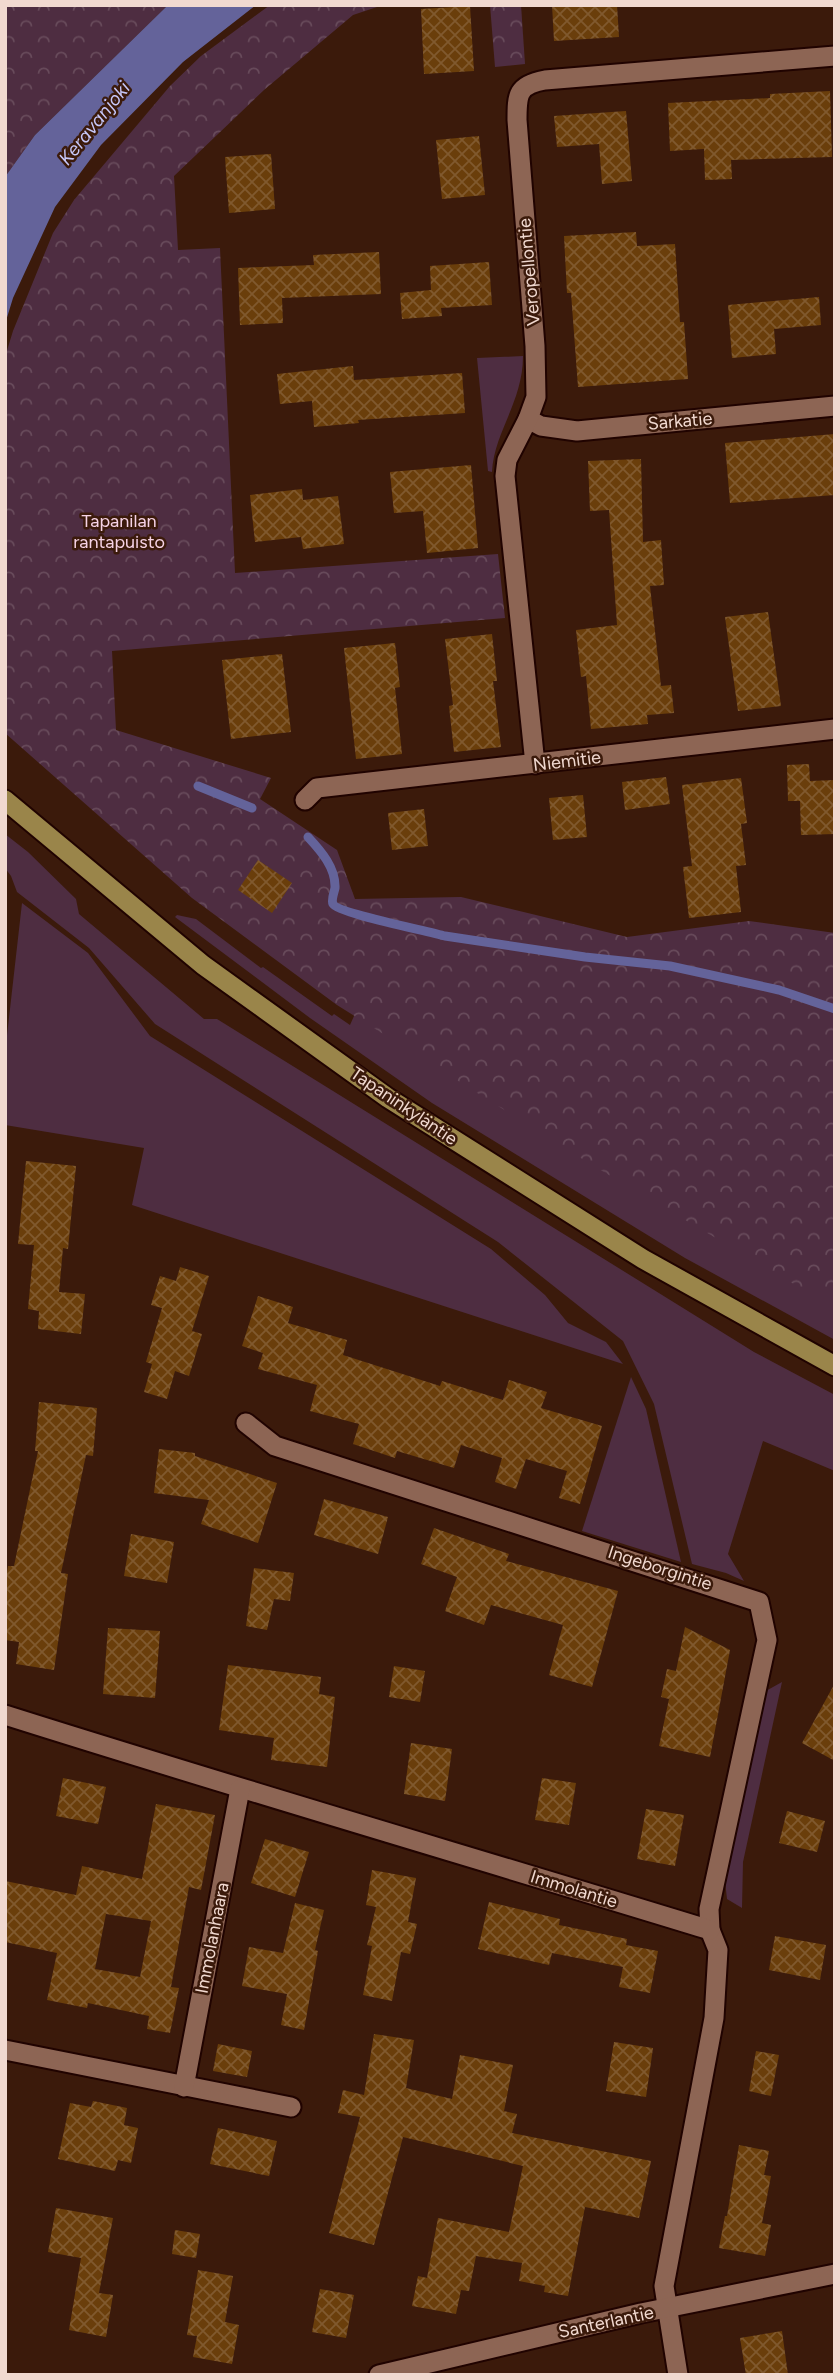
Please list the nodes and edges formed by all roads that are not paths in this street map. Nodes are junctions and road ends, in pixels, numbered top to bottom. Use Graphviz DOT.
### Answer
graph roads {
  1 [pos="835,57"];
  2 [pos="835,406"];
  3 [pos="528,419"];
  4 [pos="835,729"];
  5 [pos="536,764"];
  6 [pos="305,800"];
  7 [pos="10,804"];
  8 [pos="835,1366"];
  9 [pos="246,1423"];
  10 [pos="5,1715"];
  11 [pos="240,1789"];
  12 [pos="710,1930"];
  13 [pos="5,2050"];
  14 [pos="184,2087"];
  15 [pos="291,2107"];
  16 [pos="835,2274"];
  17 [pos="668,2310"];
  18 [pos="379,2375"];
  19 [pos="678,2375"];
  1 -- 3 [label="street, Veropellontie"];
  2 -- 3 [label="street, Sarkatie"];
  3 -- 5 [label="street, Veropellontie"];
  4 -- 5 [label="street, Niemitie"];
  5 -- 6 [label="street, Niemitie"];
  7 -- 8 [label="main road, Tapaninkyläntie"];
  9 -- 12 [label="street, Ingeborgintie"];
  10 -- 11 [label="street, Immolantie"];
  11 -- 12 [label="street, Immolantie"];
  11 -- 14 [label="street, Immolanhaara"];
  12 -- 17 [label="street"];
  13 -- 14 [label="street"];
  14 -- 15 [label="street"];
  16 -- 17 [label="street, Santerlantie"];
  17 -- 18 [label="street, Santerlantie"];
  17 -- 19 [label="street"];
}
